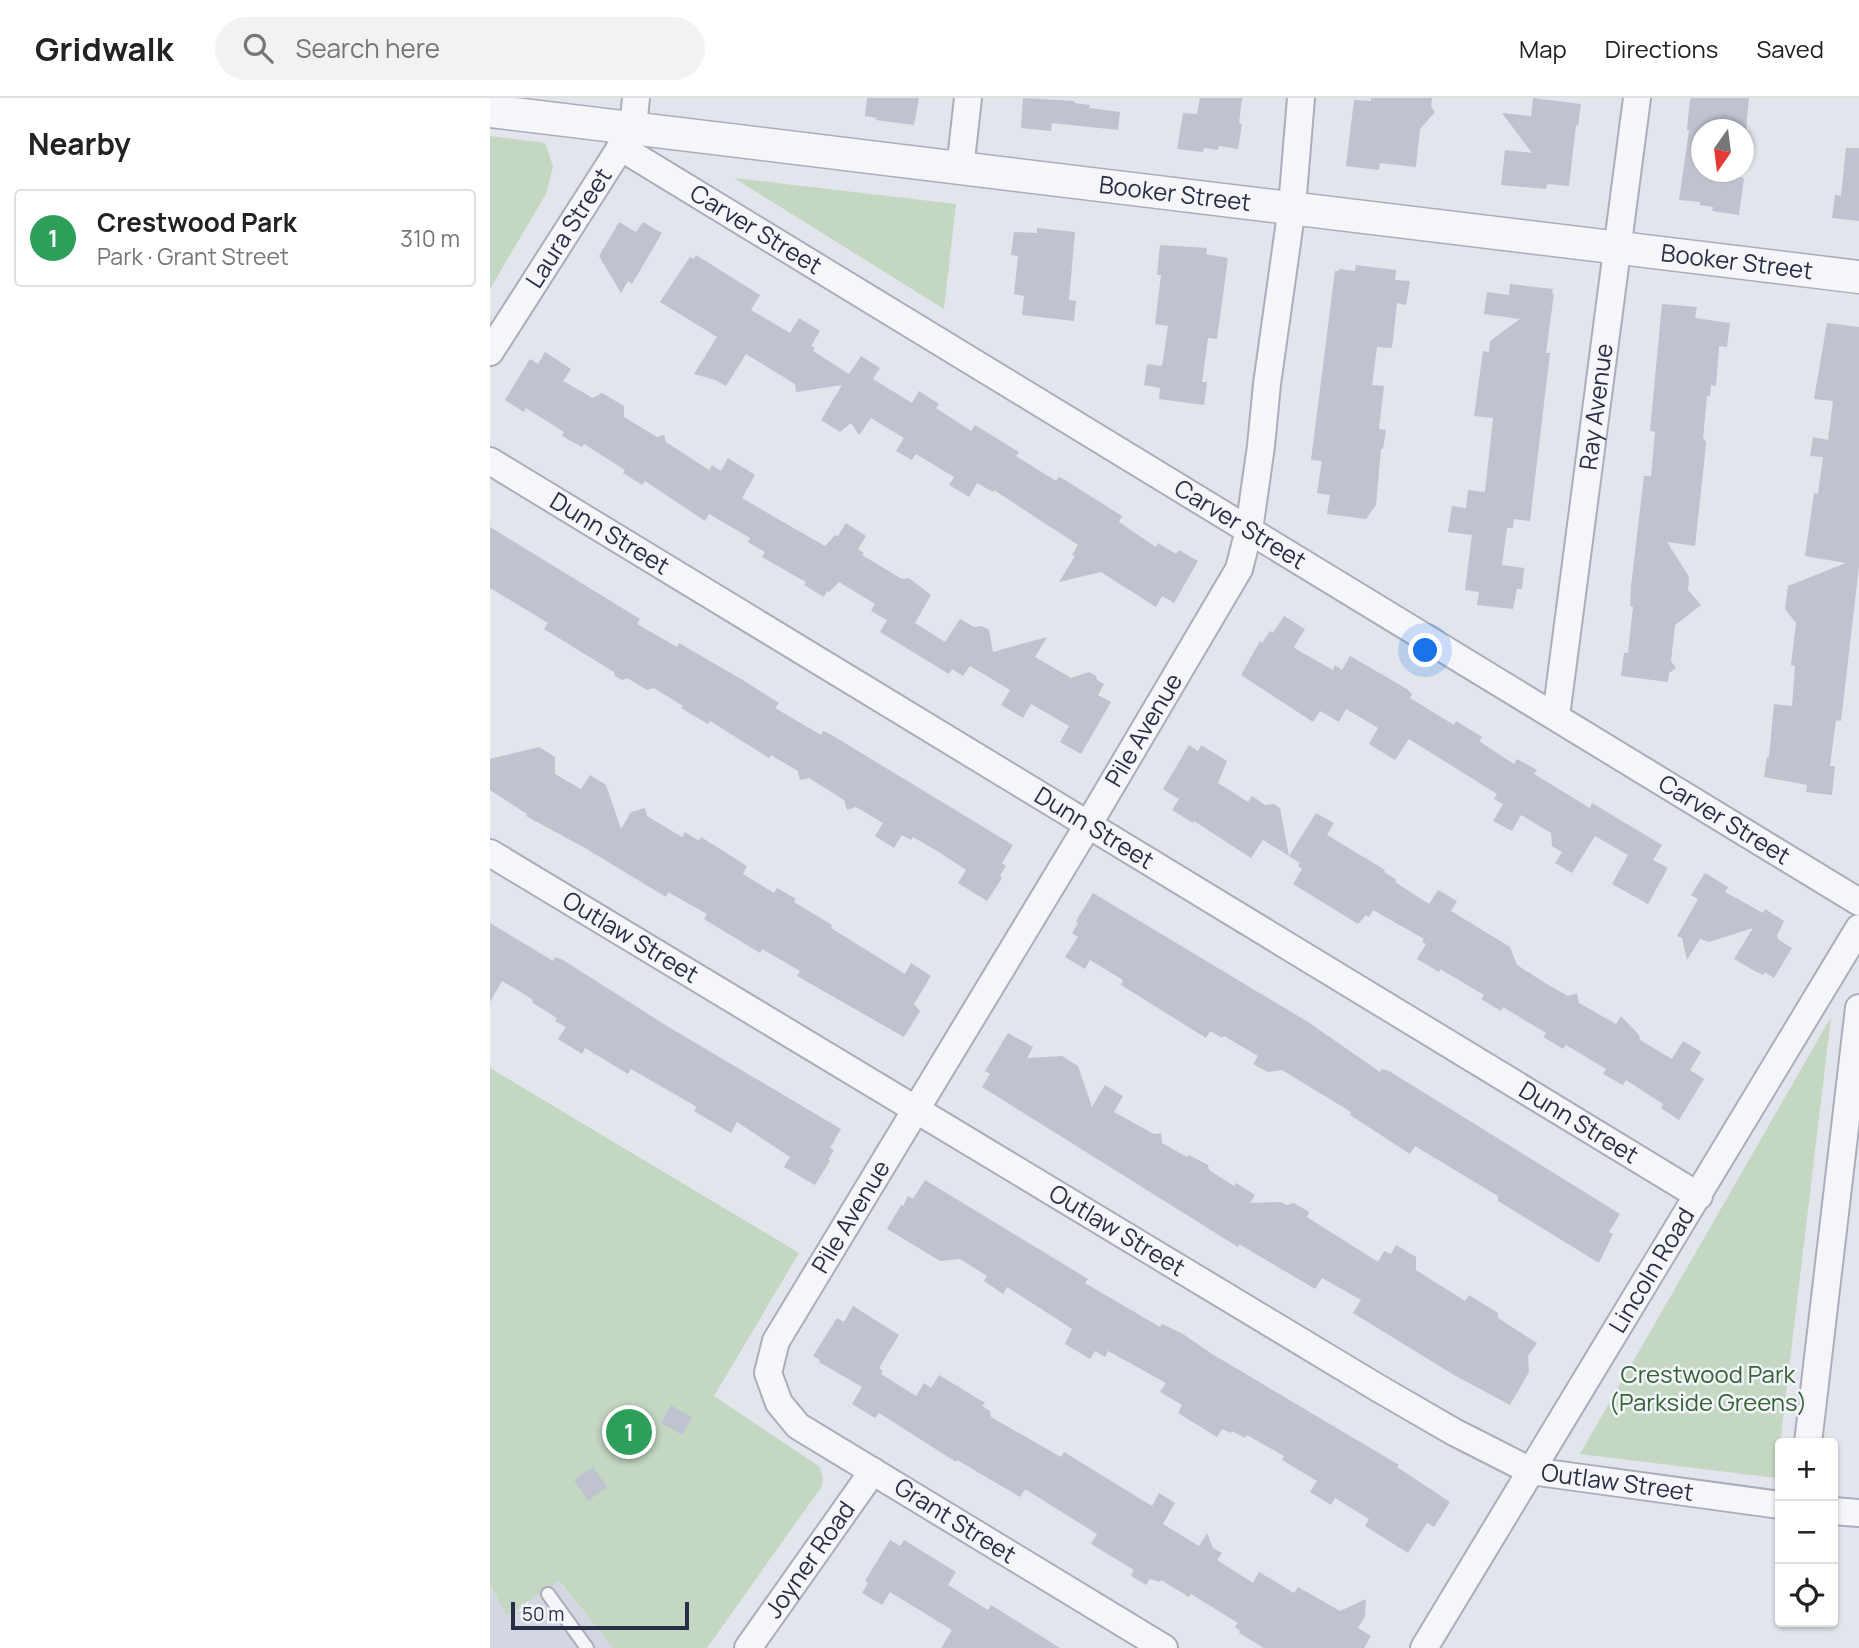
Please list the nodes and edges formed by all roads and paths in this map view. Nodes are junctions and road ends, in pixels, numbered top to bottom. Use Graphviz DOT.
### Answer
graph roads {
  1 [pos="968,98"];
  2 [pos="1301,98"];
  3 [pos="1637,98"];
  4 [pos="490,111"];
  5 [pos="630,124"];
  6 [pos="960,169"];
  7 [pos="1292,207"];
  8 [pos="1616,247"];
  9 [pos="1859,277"];
  10 [pos="490,352"];
  11 [pos="490,461"];
  12 [pos="1249,530"];
  13 [pos="1556,716"];
  14 [pos="1088,825"];
  15 [pos="490,853"];
  16 [pos="1859,902"];
  17 [pos="1859,928"];
  18 [pos="1859,1007"];
  19 [pos="917,1108"];
  20 [pos="1699,1196"];
  21 [pos="768,1373"];
  22 [pos="1809,1438"];
  23 [pos="873,1471"];
  24 [pos="1531,1471"];
  25 [pos="1775,1504"];
  26 [pos="1838,1511"];
  27 [pos="1859,1513"];
  28 [pos="548,1594"];
  29 [pos="587,1648"];
  30 [pos="748,1648"];
  31 [pos="1164,1648"];
  32 [pos="1424,1648"];
  1 -- 6 [label="street"];
  2 -- 7 [label="street, Pile Avenue"];
  3 -- 8 [label="street, Ray Avenue"];
  4 -- 5 [label="street, Booker Street"];
  5 -- 6 [label="street, Booker Street"];
  5 -- 10 [label="street, Laura Street"];
  5 -- 12 [label="street, Carver Street"];
  6 -- 7 [label="street, Booker Street"];
  7 -- 8 [label="street, Booker Street"];
  7 -- 12 [label="street, Pile Avenue"];
  8 -- 9 [label="street, Booker Street"];
  8 -- 13 [label="street, Ray Avenue"];
  11 -- 14 [label="street, Dunn Street"];
  12 -- 13 [label="street, Carver Street"];
  12 -- 14 [label="street, Pile Avenue"];
  13 -- 16 [label="street, Carver Street"];
  14 -- 19 [label="street, Pile Avenue"];
  14 -- 20 [label="street, Dunn Street"];
  15 -- 19 [label="street, Outlaw Street"];
  17 -- 20 [label="street, Lincoln Road"];
  18 -- 22 [label="street"];
  19 -- 21 [label="street, Pile Avenue"];
  19 -- 24 [label="street, Outlaw Street"];
  20 -- 24 [label="street, Lincoln Road"];
  21 -- 23 [label="street, Grant Street"];
  23 -- 30 [label="street, Joyner Road"];
  23 -- 31 [label="street, Grant Street"];
  24 -- 25 [label="street, Outlaw Street"];
  24 -- 32 [label="street, Lincoln Road"];
  26 -- 27 [label="street"];
  28 -- 29 [label="lane"];
}
